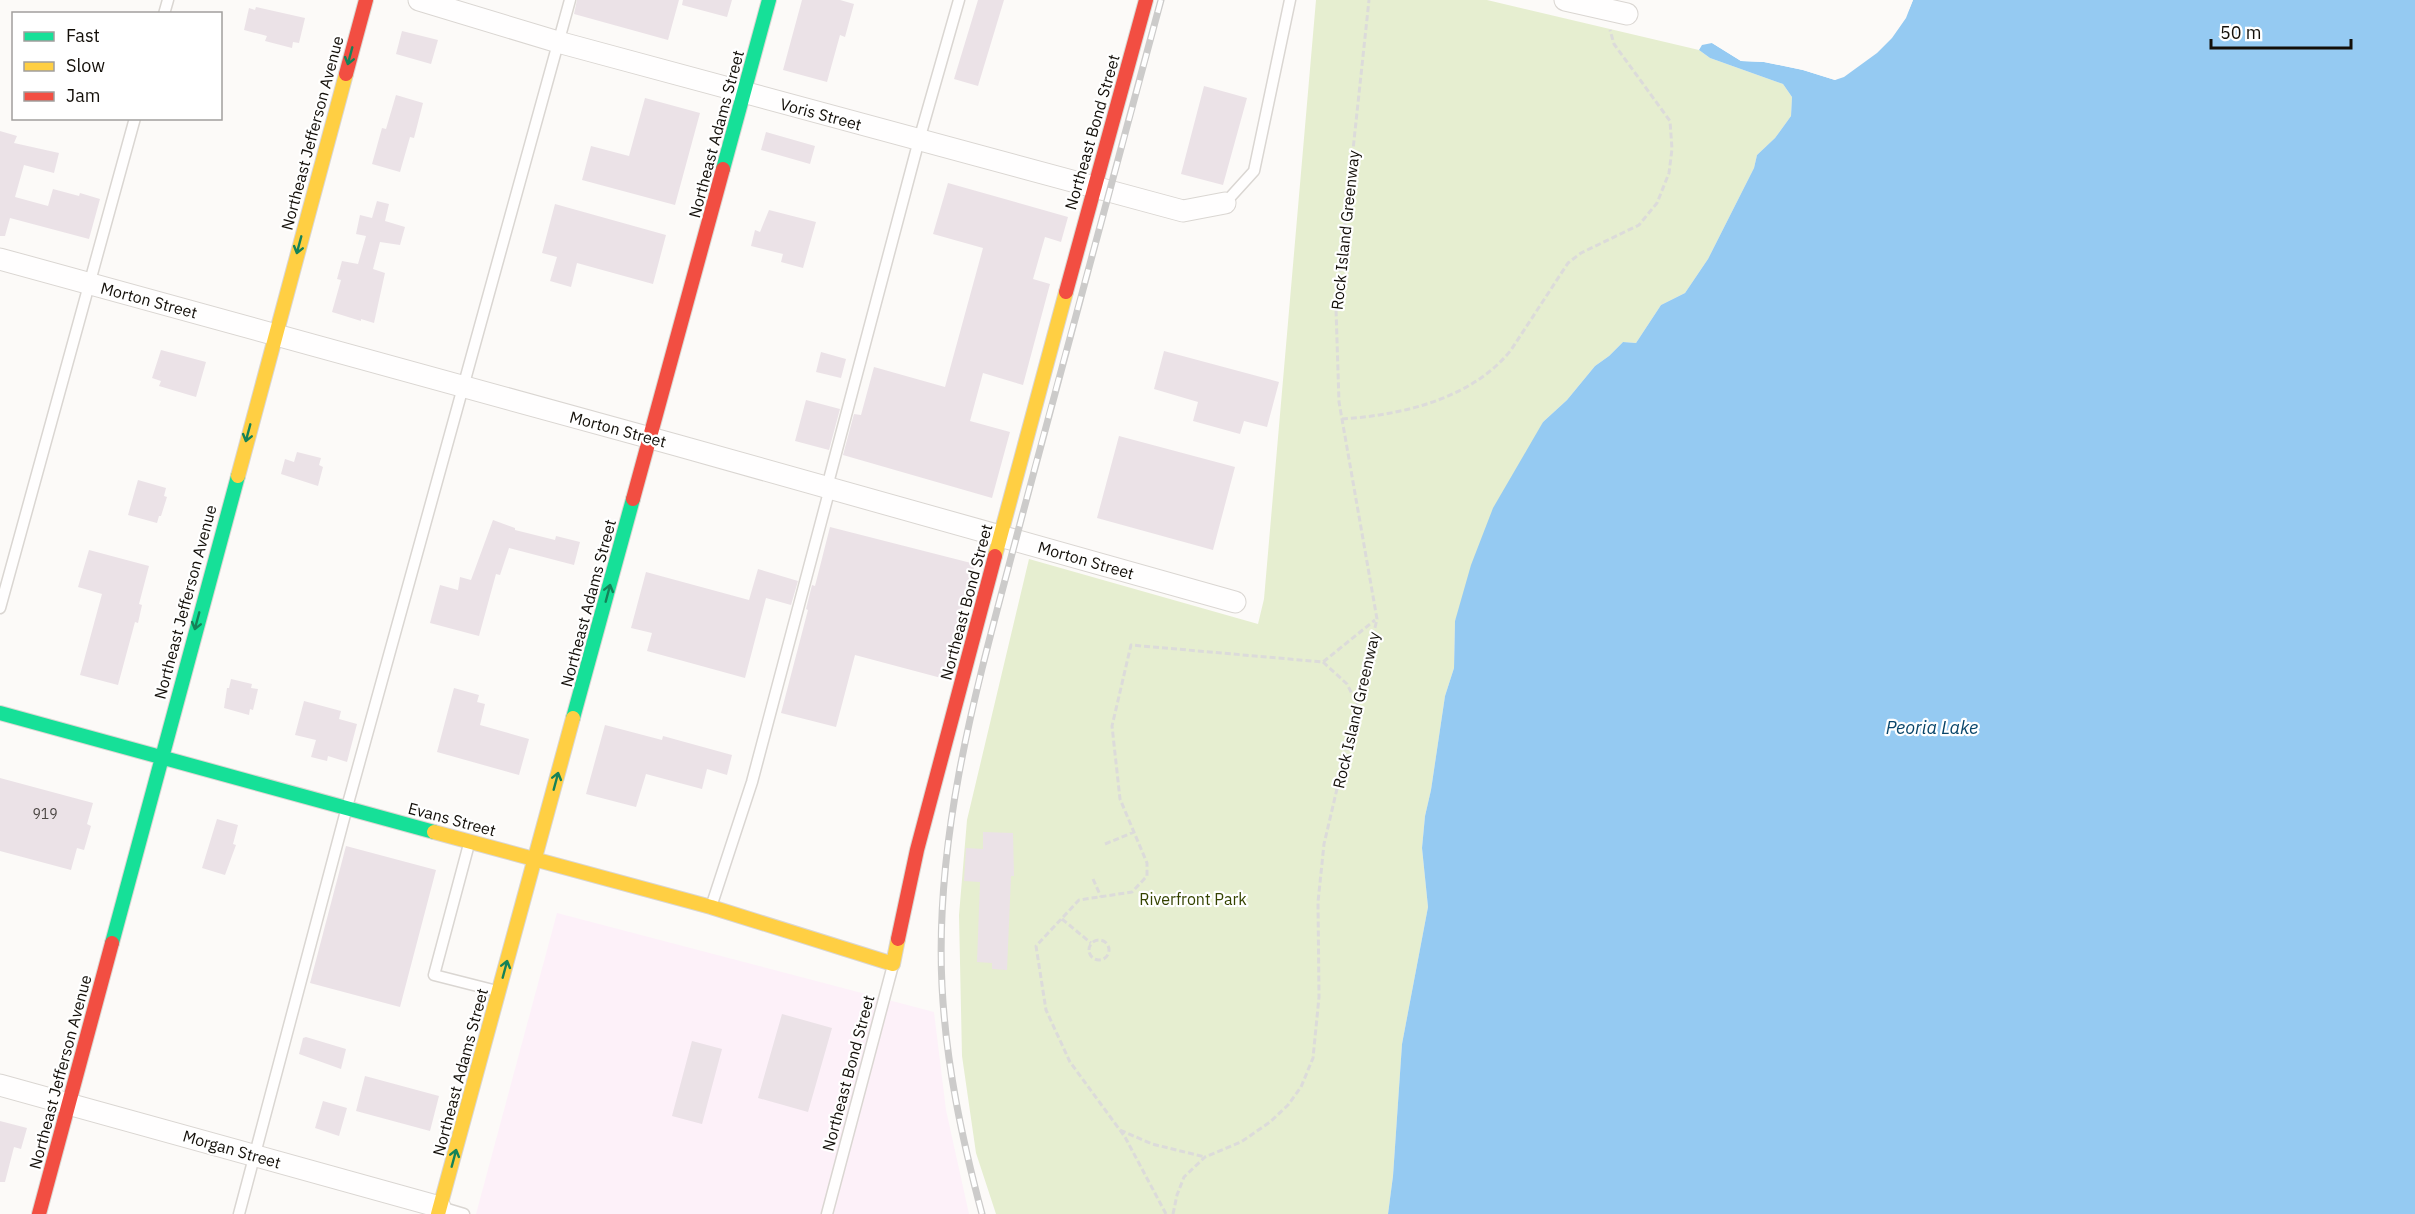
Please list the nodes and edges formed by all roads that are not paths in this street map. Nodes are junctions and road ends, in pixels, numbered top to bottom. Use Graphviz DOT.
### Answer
graph roads {
  1 [pos="366,0"];
  2 [pos="419,0"];
  3 [pos="570,0"];
  4 [pos="769,0"];
  5 [pos="959,0"];
  6 [pos="1146,0"];
  7 [pos="1290,0"];
  8 [pos="1565,0"];
  9 [pos="1618,12"];
  10 [pos="558,42"];
  11 [pos="744,93"];
  12 [pos="134,120"];
  13 [pos="919,140"];
  14 [pos="1094,186"];
  15 [pos="1225,203"];
  16 [pos="0,259"];
  17 [pos="89,284"];
  18 [pos="274,334"];
  19 [pos="462,386"];
  20 [pos="650,438"];
  21 [pos="829,488"];
  22 [pos="1001,536"];
  23 [pos="1235,602"];
  24 [pos="0,608"];
  25 [pos="0,713"];
  26 [pos="160,758"];
  27 [pos="347,807"];
  28 [pos="470,841"];
  29 [pos="535,858"];
  30 [pos="711,907"];
  31 [pos="893,964"];
  32 [pos="499,992"];
  33 [pos="0,1085"];
  34 [pos="68,1104"];
  35 [pos="255,1156"];
  36 [pos="439,1211"];
  37 [pos="39,1214"];
  38 [pos="239,1214"];
  39 [pos="464,1214"];
  40 [pos="827,1214"];
  1 -- 18 [label="main road, Northeast Jefferson Avenue, one-way"];
  2 -- 10 [label="street, Voris Street"];
  3 -- 10 [label="lane"];
  4 -- 11 [label="main road, Northeast Adams Street"];
  5 -- 13 [label="lane"];
  6 -- 14 [label="main road, Northeast Bond Street"];
  7 -- 15 [label="lane"];
  8 -- 9 [label="street"];
  10 -- 11 [label="street, Voris Street"];
  10 -- 19 [label="lane"];
  11 -- 13 [label="street, Voris Street"];
  11 -- 20 [label="main road, Northeast Adams Street"];
  12 -- 17 [label="lane"];
  13 -- 14 [label="street, Voris Street"];
  13 -- 21 [label="lane"];
  14 -- 15 [label="street, Voris Street"];
  14 -- 22 [label="main road, Northeast Bond Street"];
  16 -- 17 [label="street, Morton Street"];
  17 -- 18 [label="street, Morton Street"];
  17 -- 24 [label="lane"];
  18 -- 19 [label="street, Morton Street"];
  18 -- 26 [label="main road, Northeast Jefferson Avenue, one-way"];
  19 -- 20 [label="street, Morton Street"];
  19 -- 27 [label="lane"];
  20 -- 21 [label="street, Morton Street"];
  29 -- 20 [label="main road, Northeast Adams Street, one-way"];
  21 -- 22 [label="street, Morton Street"];
  21 -- 30 [label="lane"];
  22 -- 23 [label="street, Morton Street"];
  22 -- 31 [label="main road, Northeast Bond Street"];
  25 -- 26 [label="main road, Evans Street"];
  26 -- 27 [label="main road, Evans Street"];
  26 -- 34 [label="main road, Northeast Jefferson Avenue"];
  27 -- 28 [label="main road, Evans Street"];
  27 -- 35 [label="lane"];
  28 -- 29 [label="main road, Evans Street"];
  28 -- 32 [label="lane"];
  29 -- 30 [label="main road, Evans Street"];
  32 -- 29 [label="main road, Northeast Adams Street, one-way"];
  30 -- 31 [label="main road, Evans Street"];
  31 -- 40 [label="lane, Northeast Bond Street"];
  36 -- 32 [label="main road, Northeast Adams Street, one-way"];
  33 -- 34 [label="street, Morgan Street"];
  34 -- 35 [label="street, Morgan Street"];
  34 -- 37 [label="main road, Northeast Jefferson Avenue"];
  35 -- 36 [label="street, Morgan Street"];
  35 -- 38 [label="lane"];
  36 -- 39 [label="lane, Morgan Street"];
}
